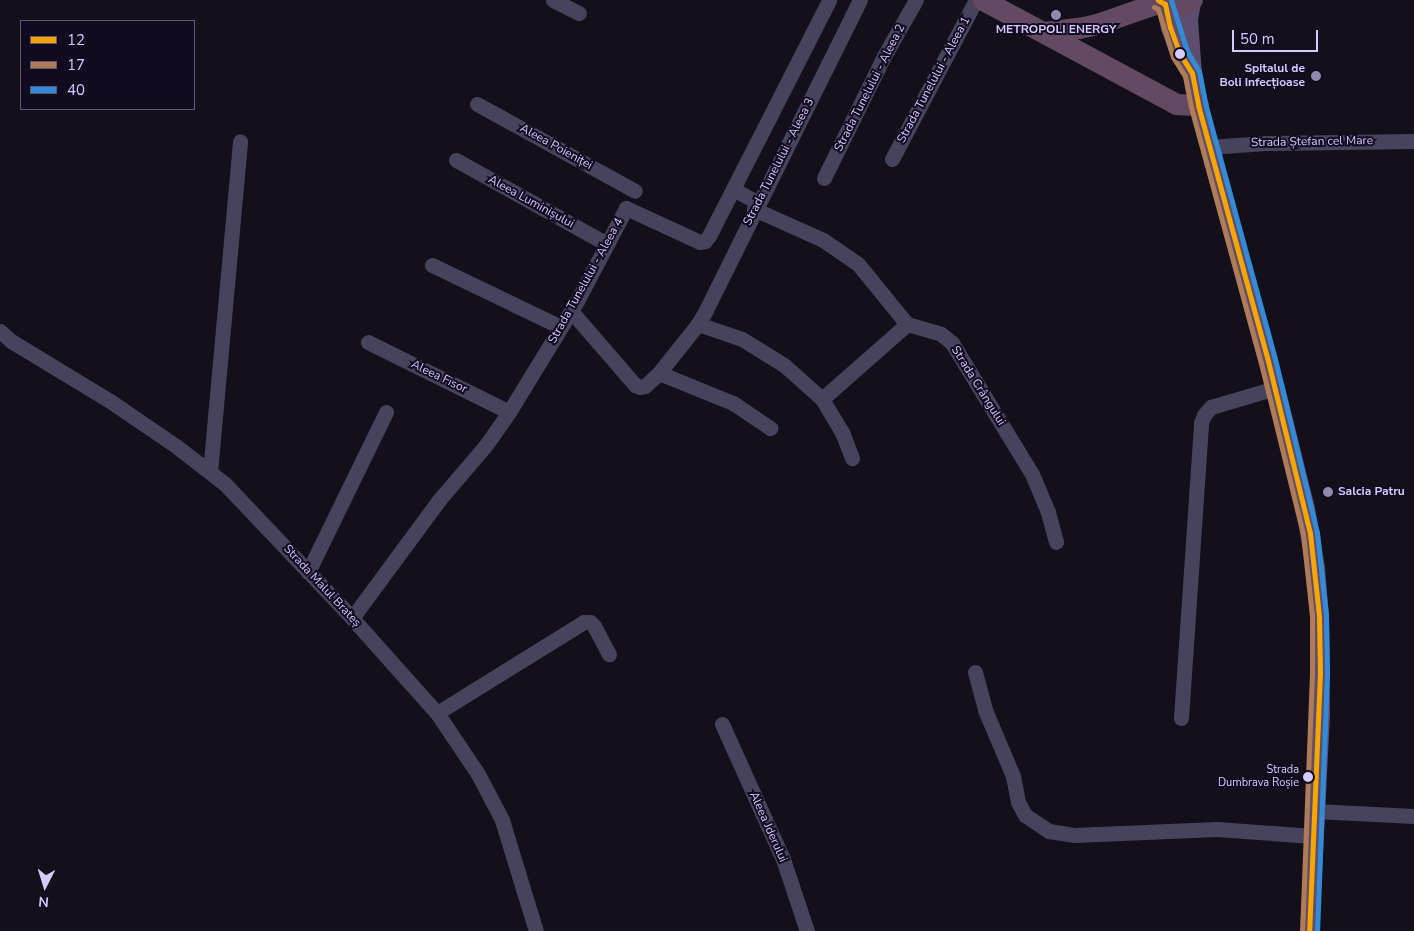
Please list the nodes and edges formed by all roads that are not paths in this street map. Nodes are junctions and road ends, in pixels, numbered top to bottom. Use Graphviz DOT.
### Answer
graph roads {
  1 [pos="553,0"];
  2 [pos="829,0"];
  3 [pos="860,0"];
  4 [pos="916,0"];
  5 [pos="976,0"];
  6 [pos="983,0"];
  7 [pos="1191,0"];
  8 [pos="1151,3"];
  9 [pos="579,13"];
  10 [pos="1044,32"];
  11 [pos="1192,73"];
  12 [pos="477,104"];
  13 [pos="1198,104"];
  14 [pos="1414,140"];
  15 [pos="240,141"];
  16 [pos="1210,147"];
  17 [pos="892,159"];
  18 [pos="456,160"];
  19 [pos="824,178"];
  20 [pos="733,189"];
  21 [pos="635,191"];
  22 [pos="756,206"];
  23 [pos="606,244"];
  24 [pos="432,265"];
  25 [pos="571,311"];
  26 [pos="698,324"];
  27 [pos="907,324"];
  28 [pos="561,327"];
  29 [pos="0,331"];
  30 [pos="368,342"];
  31 [pos="659,373"];
  32 [pos="1275,388"];
  33 [pos="822,400"];
  34 [pos="386,412"];
  35 [pos="509,412"];
  36 [pos="770,428"];
  37 [pos="852,458"];
  38 [pos="210,472"];
  39 [pos="1056,542"];
  40 [pos="308,572"];
  41 [pos="352,618"];
  42 [pos="609,654"];
  43 [pos="975,672"];
  44 [pos="437,713"];
  45 [pos="1181,718"];
  46 [pos="722,724"];
  47 [pos="1315,811"];
  48 [pos="1414,816"];
  49 [pos="1313,836"];
  50 [pos="536,931"];
  51 [pos="807,931"];
  52 [pos="1309,931"];
  1 -- 9 [label="street"];
  2 -- 20 [label="street, Strada Tunelului - Aleea 4"];
  3 -- 22 [label="street, Strada Tunelului - Aleea 3"];
  4 -- 19 [label="street, Strada Tunelului - Aleea 2"];
  5 -- 17 [label="street, Strada Tunelului - Aleea 1"];
  6 -- 10 [label="highway"];
  7 -- 8 [label="highway"];
  7 -- 11 [label="main road"];
  8 -- 10 [label="highway"];
  8 -- 11 [label="main road"];
  10 -- 13 [label="highway"];
  11 -- 13 [label="main road"];
  12 -- 21 [label="street, Aleea Poieniței"];
  13 -- 16 [label="main road"];
  14 -- 16 [label="street, Strada Ștefan cel Mare"];
  15 -- 38 [label="street"];
  16 -- 32 [label="main road"];
  18 -- 23 [label="street, Aleea Luminișului"];
  20 -- 22 [label="street"];
  20 -- 23 [label="street, Strada Tunelului - Aleea 4"];
  22 -- 26 [label="street, Strada Tunelului - Aleea 3"];
  22 -- 27 [label="street"];
  23 -- 25 [label="street, Strada Tunelului - Aleea 4"];
  24 -- 28 [label="street"];
  25 -- 28 [label="street, Strada Tunelului - Aleea 4"];
  25 -- 31 [label="street, Strada Tunelului - Aleea 3"];
  26 -- 31 [label="street, Strada Tunelului - Aleea 3"];
  26 -- 33 [label="street"];
  27 -- 33 [label="street"];
  27 -- 39 [label="street, Strada Crângului"];
  28 -- 35 [label="street, Strada Tunelului - Aleea 4"];
  29 -- 38 [label="street, Strada Malul Brateș"];
  30 -- 35 [label="street, Aleea Fisor"];
  31 -- 36 [label="street"];
  32 -- 45 [label="street"];
  32 -- 47 [label="main road"];
  33 -- 37 [label="street"];
  34 -- 40 [label="street"];
  35 -- 41 [label="street, Strada Tunelului - Aleea 4"];
  38 -- 40 [label="street, Strada Malul Brateș"];
  40 -- 41 [label="street, Strada Malul Brateș"];
  41 -- 44 [label="street, Strada Malul Brateș"];
  42 -- 44 [label="street"];
  43 -- 49 [label="street"];
  44 -- 50 [label="street, Strada Malul Brateș"];
  46 -- 51 [label="street, Aleea Jderului"];
  47 -- 48 [label="street"];
  47 -- 49 [label="main road"];
  49 -- 52 [label="main road"];
}
